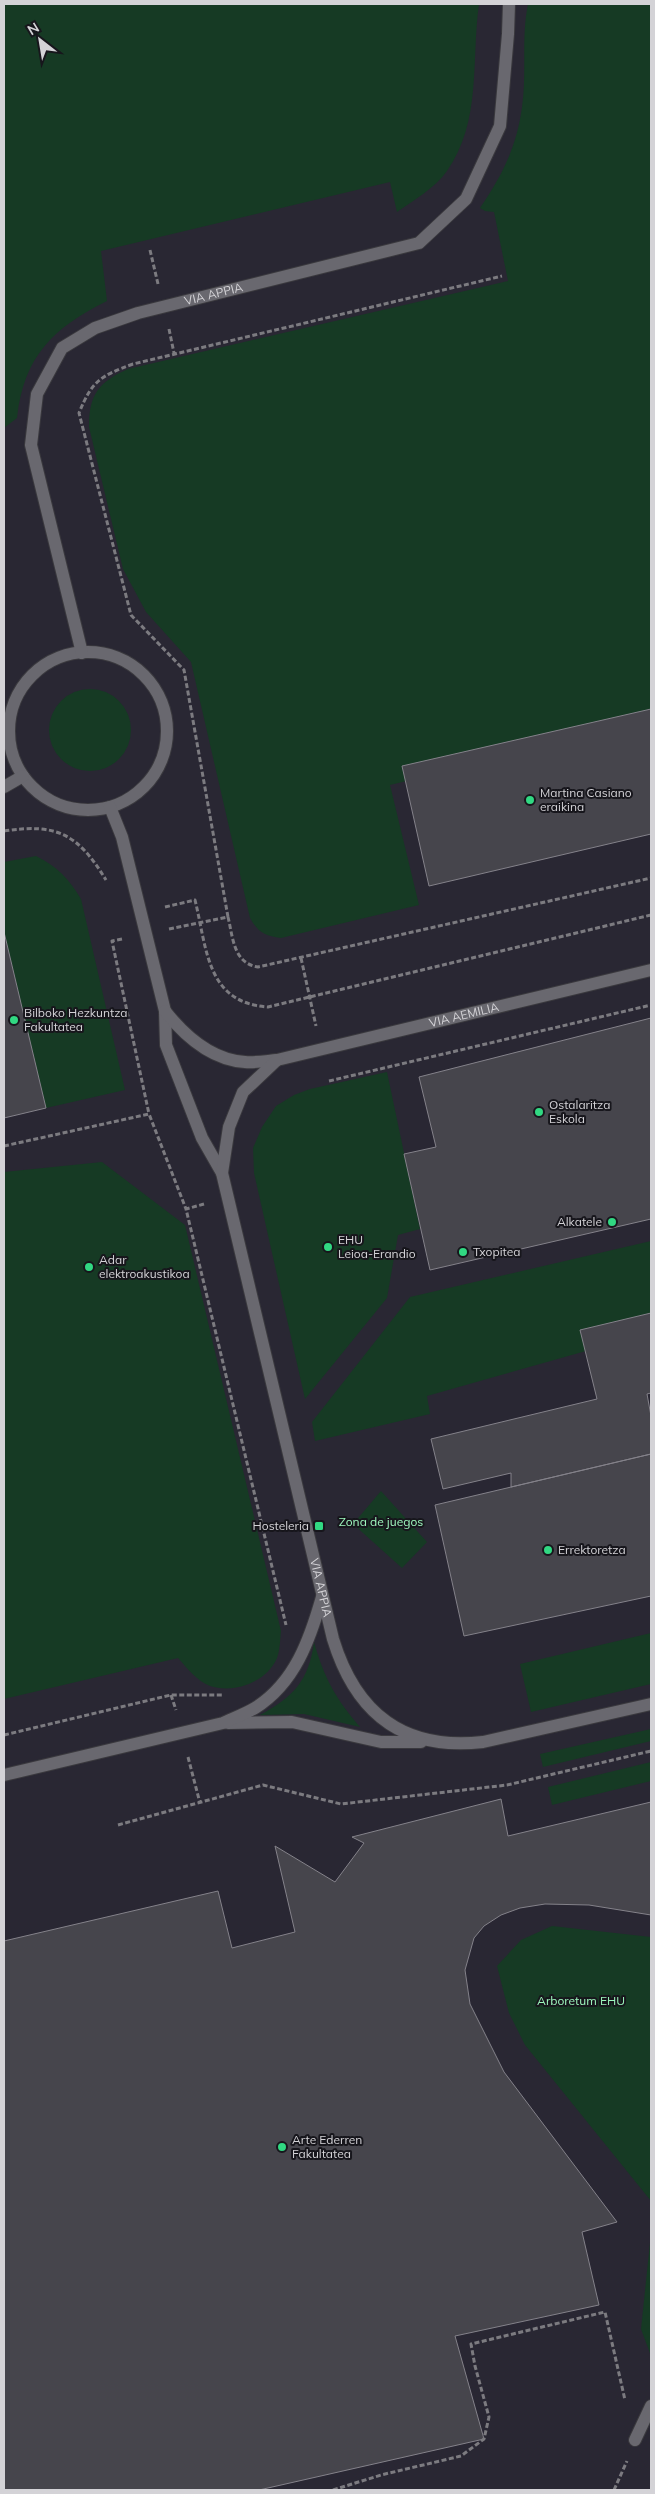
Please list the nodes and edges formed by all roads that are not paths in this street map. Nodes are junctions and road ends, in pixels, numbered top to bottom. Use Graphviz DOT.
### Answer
graph roads {
  1 [pos="509,4"];
  2 [pos="82,653"];
  3 [pos="23,776"];
  4 [pos="4,786"];
  5 [pos="110,807"];
  6 [pos="651,970"];
  7 [pos="165,1011"];
  8 [pos="277,1060"];
  9 [pos="222,1173"];
  10 [pos="322,1595"];
  11 [pos="651,1704"];
  12 [pos="223,1723"];
  13 [pos="434,1743"];
  14 [pos="4,1776"];
  15 [pos="651,2406"];
  16 [pos="634,2440"];
  1 -- 2 [label="street, VIA APPIA"];
  2 -- 3 [label="street"];
  2 -- 5 [label="street"];
  3 -- 4 [label="street"];
  3 -- 5 [label="street"];
  5 -- 7 [label="street"];
  6 -- 8 [label="street, VIA AEMILIA"];
  7 -- 8 [label="street, VIA AEMILIA"];
  7 -- 9 [label="street"];
  8 -- 9 [label="street, VIA AEMILIA"];
  9 -- 10 [label="street, VIA APPIA"];
  10 -- 12 [label="street"];
  10 -- 13 [label="street, VIA APPIA"];
  11 -- 13 [label="street, VIA APPIA"];
  12 -- 13 [label="street"];
  12 -- 14 [label="street"];
  15 -- 16 [label="street"];
}
